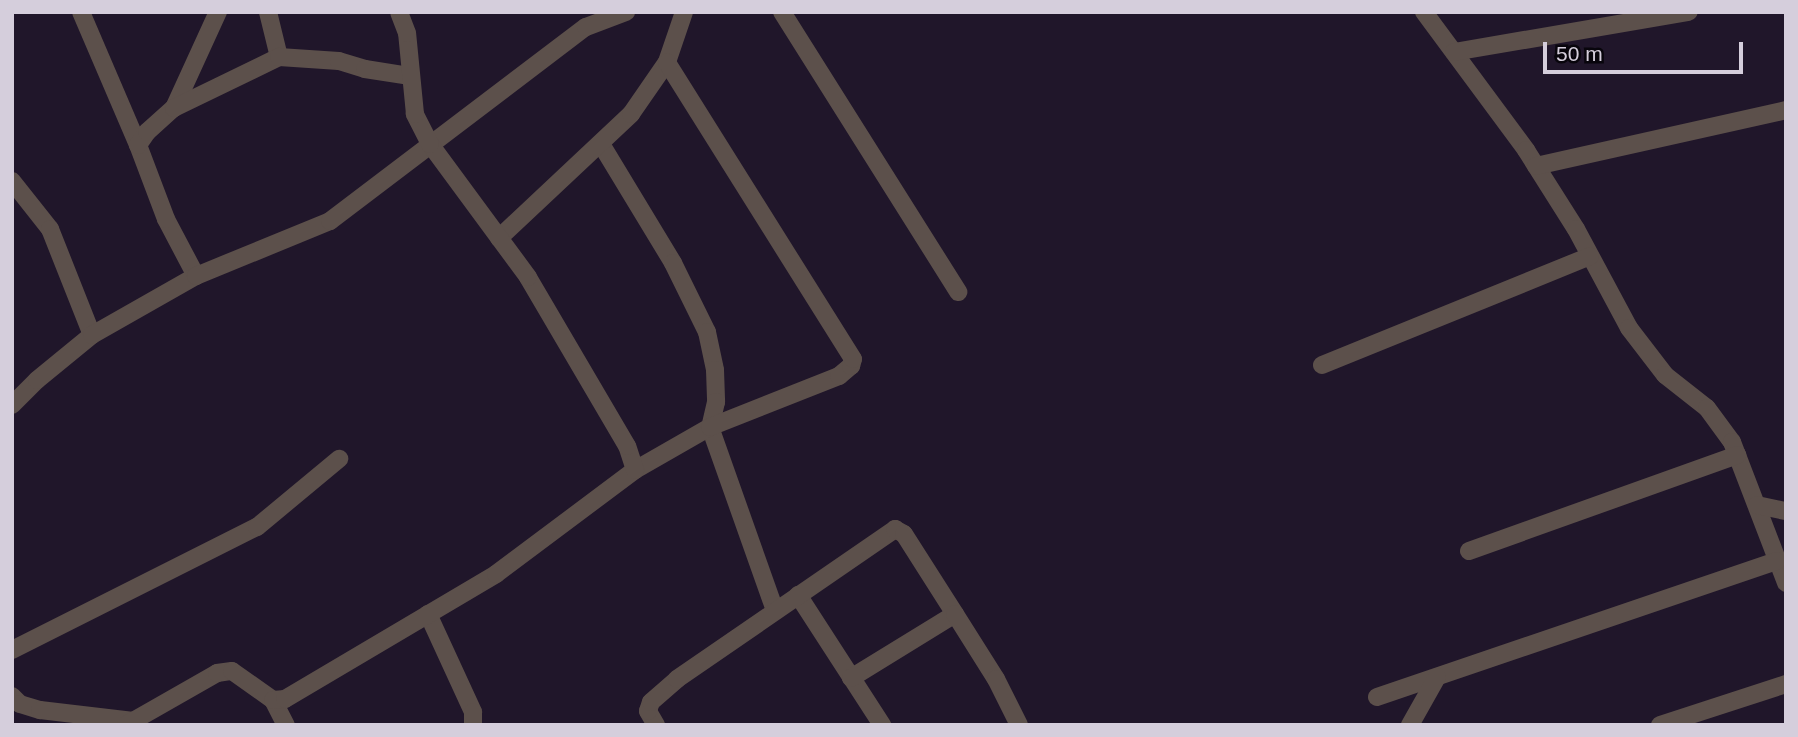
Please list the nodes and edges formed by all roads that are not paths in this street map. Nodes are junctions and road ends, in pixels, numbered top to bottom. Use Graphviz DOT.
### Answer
graph roads {
  1 [pos="81,12"];
  2 [pos="219,12"];
  3 [pos="268,12"];
  4 [pos="399,12"];
  5 [pos="626,12"];
  6 [pos="684,12"];
  7 [pos="782,12"];
  8 [pos="1424,12"];
  9 [pos="1689,12"];
  10 [pos="1454,52"];
  11 [pos="279,57"];
  12 [pos="667,62"];
  13 [pos="410,76"];
  14 [pos="174,108"];
  15 [pos="1786,110"];
  16 [pos="430,144"];
  17 [pos="601,144"];
  18 [pos="138,145"];
  19 [pos="1536,166"];
  20 [pos="12,181"];
  21 [pos="499,238"];
  22 [pos="1590,256"];
  23 [pos="196,276"];
  24 [pos="958,292"];
  25 [pos="92,335"];
  26 [pos="1322,365"];
  27 [pos="12,405"];
  28 [pos="710,427"];
  29 [pos="1737,455"];
  30 [pos="340,459"];
  31 [pos="635,470"];
  32 [pos="1757,505"];
  33 [pos="1786,511"];
  34 [pos="1469,551"];
  35 [pos="1776,561"];
  36 [pos="1786,583"];
  37 [pos="798,595"];
  38 [pos="775,611"];
  39 [pos="428,614"];
  40 [pos="955,614"];
  41 [pos="12,650"];
  42 [pos="1437,677"];
  43 [pos="851,678"];
  44 [pos="1786,684"];
  45 [pos="12,696"];
  46 [pos="1377,697"];
  47 [pos="273,700"];
  48 [pos="132,724"];
  49 [pos="286,725"];
  50 [pos="473,725"];
  51 [pos="656,725"];
  52 [pos="882,725"];
  53 [pos="1019,725"];
  54 [pos="1410,725"];
  55 [pos="1660,725"];
  1 -- 18 [label="street"];
  2 -- 14 [label="street"];
  3 -- 11 [label="street"];
  4 -- 13 [label="street"];
  5 -- 16 [label="street"];
  6 -- 12 [label="street"];
  7 -- 24 [label="street"];
  8 -- 10 [label="street"];
  9 -- 10 [label="street"];
  10 -- 19 [label="street"];
  11 -- 13 [label="street"];
  11 -- 14 [label="street"];
  12 -- 17 [label="street"];
  12 -- 28 [label="street"];
  13 -- 16 [label="street"];
  14 -- 18 [label="street"];
  15 -- 19 [label="street"];
  16 -- 21 [label="street"];
  16 -- 23 [label="street"];
  17 -- 21 [label="street"];
  17 -- 28 [label="street"];
  18 -- 23 [label="street"];
  19 -- 22 [label="street"];
  20 -- 25 [label="street"];
  21 -- 31 [label="street"];
  22 -- 26 [label="street"];
  22 -- 29 [label="street"];
  23 -- 25 [label="street"];
  25 -- 27 [label="street"];
  28 -- 31 [label="street"];
  28 -- 38 [label="street"];
  29 -- 32 [label="street"];
  29 -- 34 [label="street"];
  30 -- 41 [label="street"];
  31 -- 39 [label="street"];
  32 -- 33 [label="street"];
  32 -- 35 [label="street"];
  35 -- 36 [label="street"];
  35 -- 42 [label="street"];
  37 -- 38 [label="street"];
  37 -- 40 [label="street"];
  37 -- 43 [label="street"];
  38 -- 51 [label="street"];
  39 -- 47 [label="street"];
  39 -- 50 [label="street"];
  40 -- 43 [label="street"];
  40 -- 53 [label="street"];
  42 -- 46 [label="street"];
  42 -- 54 [label="street"];
  43 -- 52 [label="street"];
  44 -- 55 [label="street"];
  45 -- 48 [label="street"];
  47 -- 48 [label="street"];
  47 -- 49 [label="street"];
}
